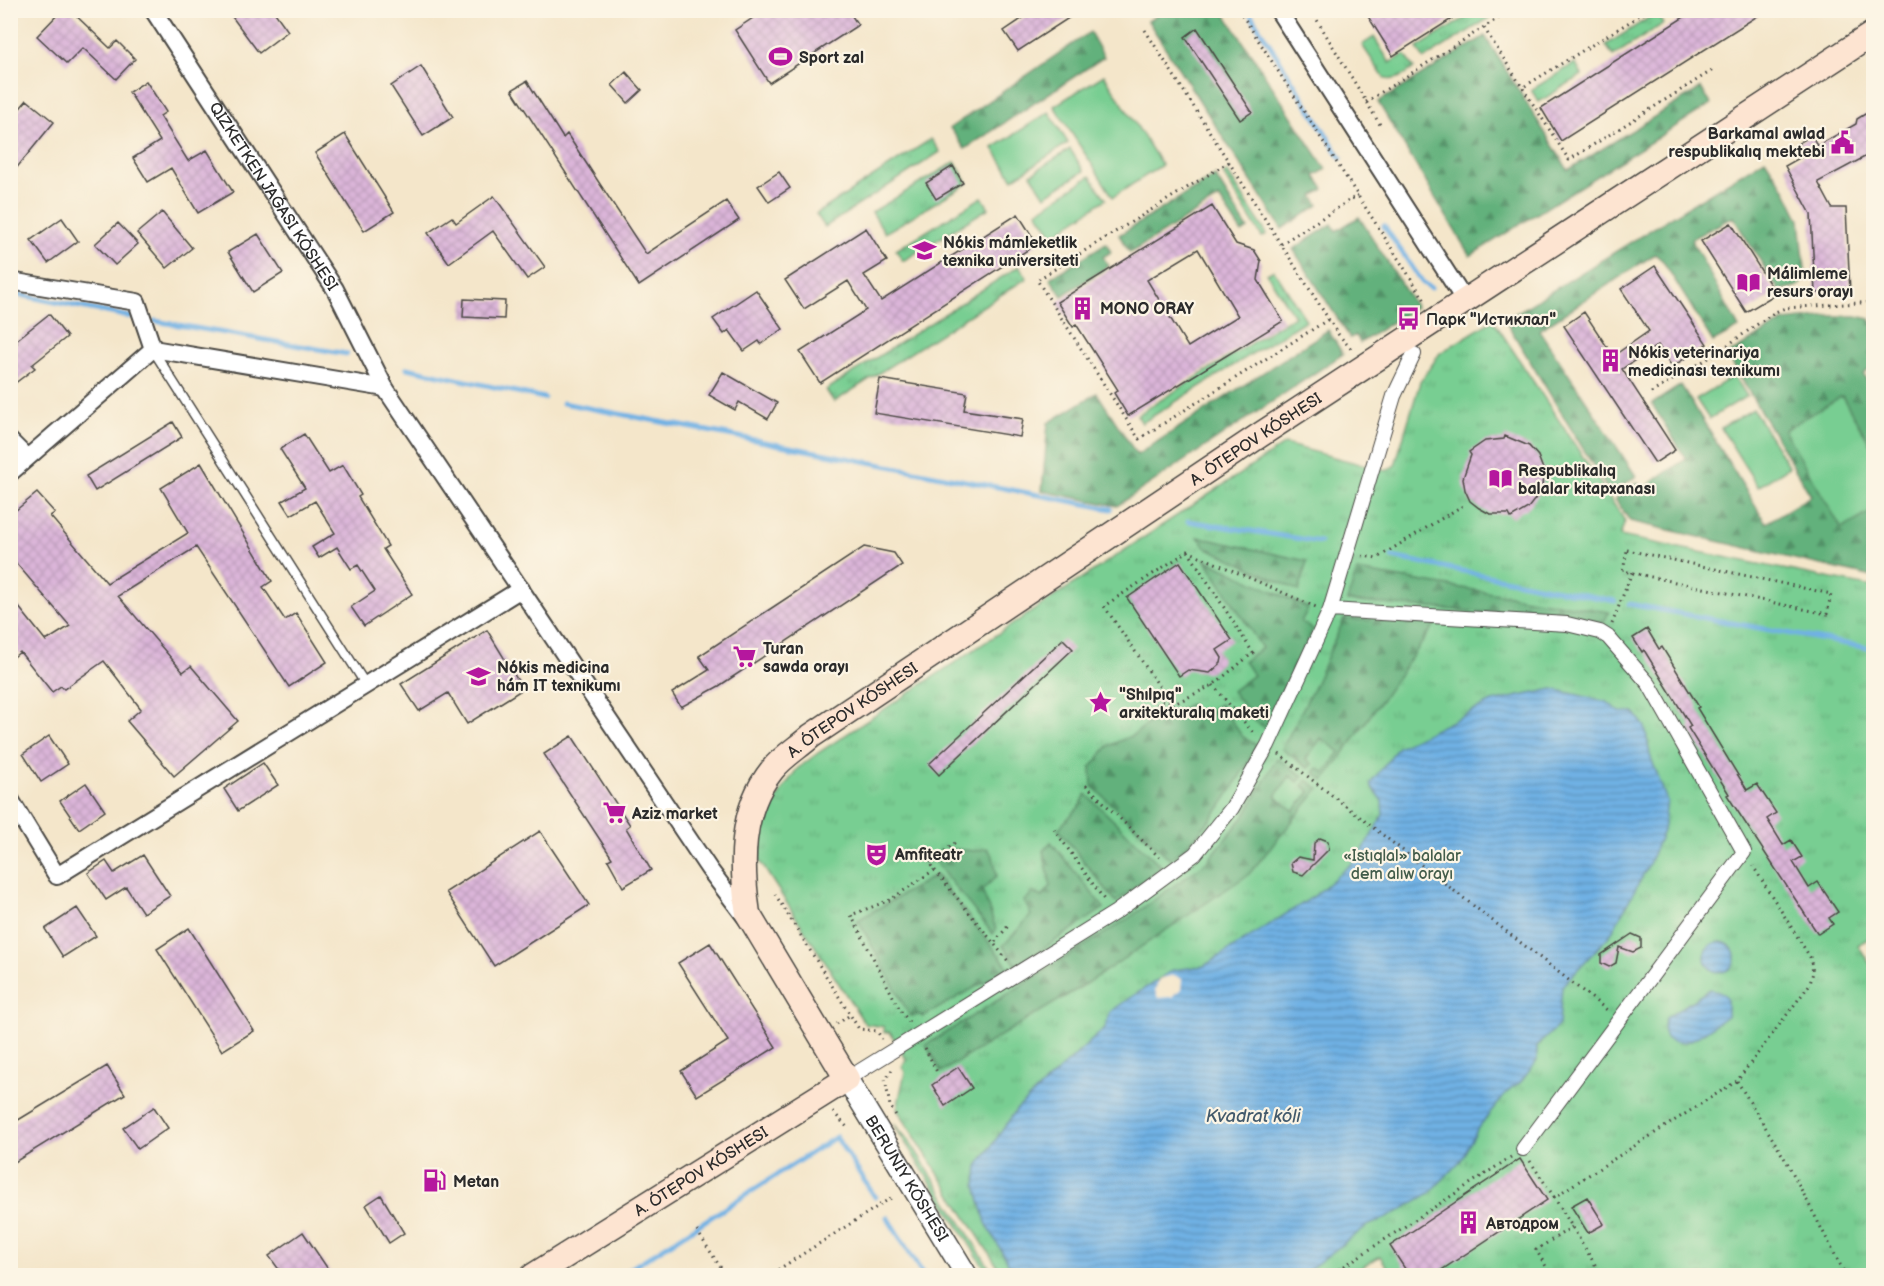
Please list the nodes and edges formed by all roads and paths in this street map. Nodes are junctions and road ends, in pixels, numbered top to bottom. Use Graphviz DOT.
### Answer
graph roads {
  1 [pos="153,10"];
  2 [pos="1239,10"];
  3 [pos="1278,10"];
  4 [pos="1311,10"];
  5 [pos="1511,10"];
  6 [pos="1648,10"];
  7 [pos="1484,28"];
  8 [pos="1145,30"];
  9 [pos="1874,33"];
  10 [pos="1713,70"];
  11 [pos="1525,86"];
  12 [pos="1366,102"];
  13 [pos="1382,128"];
  14 [pos="1229,162"];
  15 [pos="1358,195"];
  16 [pos="1281,244"];
  17 [pos="10,281"];
  18 [pos="1465,301"];
  19 [pos="1874,302"];
  20 [pos="1428,306"];
  21 [pos="1329,319"];
  22 [pos="153,350"];
  23 [pos="1353,351"];
  24 [pos="1414,354"];
  25 [pos="385,388"];
  26 [pos="1651,393"];
  27 [pos="10,441"];
  28 [pos="26,457"];
  29 [pos="10,473"];
  30 [pos="1462,506"];
  31 [pos="1188,551"];
  32 [pos="1345,552"];
  33 [pos="1632,572"];
  34 [pos="521,589"];
  35 [pos="1330,610"];
  36 [pos="1608,637"];
  37 [pos="366,685"];
  38 [pos="1213,685"];
  39 [pos="1168,699"];
  40 [pos="1157,705"];
  41 [pos="1268,745"];
  42 [pos="1086,786"];
  43 [pos="10,800"];
  44 [pos="1054,829"];
  45 [pos="955,843"];
  46 [pos="743,847"];
  47 [pos="1744,852"];
  48 [pos="709,869"];
  49 [pos="934,870"];
  50 [pos="1172,871"];
  51 [pos="775,894"];
  52 [pos="1114,913"];
  53 [pos="754,924"];
  54 [pos="1008,926"];
  55 [pos="995,942"];
  56 [pos="1018,975"];
  57 [pos="850,1015"];
  58 [pos="1618,1019"];
  59 [pos="832,1026"];
  60 [pos="877,1031"];
  61 [pos="918,1034"];
  62 [pos="897,1063"];
  63 [pos="938,1074"];
  64 [pos="847,1079"];
  65 [pos="1737,1081"];
  66 [pos="897,1117"];
  67 [pos="1523,1149"];
  68 [pos="1554,1197"];
  69 [pos="891,1198"];
  70 [pos="1572,1227"];
  71 [pos="697,1231"];
  72 [pos="533,1275"];
  73 [pos="726,1275"];
  74 [pos="768,1275"];
  75 [pos="967,1275"];
  76 [pos="1329,1275"];
  77 [pos="1552,1275"];
  78 [pos="1602,1275"];
  79 [pos="1846,1275"];
  1 -- 25 [label="street"];
  2 -- 15 [label="path"];
  3 -- 18 [label="street"];
  4 -- 12 [label="path"];
  5 -- 7 [label="path"];
  6 -- 11 [label="path"];
  7 -- 10 [label="path"];
  7 -- 12 [label="path"];
  8 -- 14 [label="path"];
  9 -- 18 [label="main road, A. ÓTEPOV KÓSHESI"];
  12 -- 13 [label="path"];
  14 -- 16 [label="path"];
  14 -- 21 [label="path"];
  15 -- 16 [label="path"];
  15 -- 20 [label="path"];
  16 -- 21 [label="path"];
  17 -- 22 [label="street"];
  18 -- 46 [label="main road, A. ÓTEPOV KÓSHESI"];
  19 -- 26 [label="path"];
  21 -- 23 [label="path"];
  22 -- 25 [label="street"];
  22 -- 28 [label="street"];
  22 -- 37 [label="lane"];
  24 -- 32 [label="street"];
  25 -- 34 [label="street"];
  27 -- 28 [label="street"];
  28 -- 29 [label="street"];
  30 -- 32 [label="path"];
  31 -- 35 [label="path"];
  31 -- 38 [label="path"];
  31 -- 39 [label="path"];
  32 -- 35 [label="street"];
  33 -- 33 [label="path"];
  33 -- 36 [label="path"];
  34 -- 37 [label="street"];
  34 -- 48 [label="street"];
  35 -- 36 [label="street"];
  35 -- 41 [label="street"];
  36 -- 47 [label="street"];
  37 -- 43 [label="street"];
  38 -- 39 [label="path"];
  38 -- 41 [label="path"];
  39 -- 40 [label="path"];
  41 -- 50 [label="street"];
  41 -- 58 [label="path"];
  42 -- 50 [label="path"];
  44 -- 52 [label="path"];
  45 -- 49 [label="path"];
  46 -- 48 [label="street"];
  46 -- 53 [label="main road, A. ÓTEPOV KÓSHESI"];
  47 -- 58 [label="street"];
  47 -- 65 [label="path"];
  48 -- 53 [label="street"];
  49 -- 55 [label="path"];
  49 -- 61 [label="path"];
  50 -- 52 [label="street"];
  51 -- 57 [label="path"];
  52 -- 56 [label="street"];
  53 -- 64 [label="main road, A. ÓTEPOV KÓSHESI"];
  54 -- 55 [label="path"];
  55 -- 56 [label="path"];
  56 -- 61 [label="street"];
  57 -- 59 [label="path"];
  57 -- 60 [label="path"];
  58 -- 67 [label="street"];
  61 -- 63 [label="path"];
  61 -- 64 [label="street"];
  62 -- 66 [label="path"];
  64 -- 72 [label="main road, A. ÓTEPOV KÓSHESI"];
  64 -- 75 [label="street, BERUNIY KÓSHESI"];
  65 -- 68 [label="path"];
  65 -- 79 [label="path"];
  67 -- 68 [label="path"];
  67 -- 76 [label="path"];
  68 -- 70 [label="path"];
  69 -- 74 [label="path"];
  70 -- 77 [label="path"];
  70 -- 78 [label="path"];
  71 -- 73 [label="path"];
}
